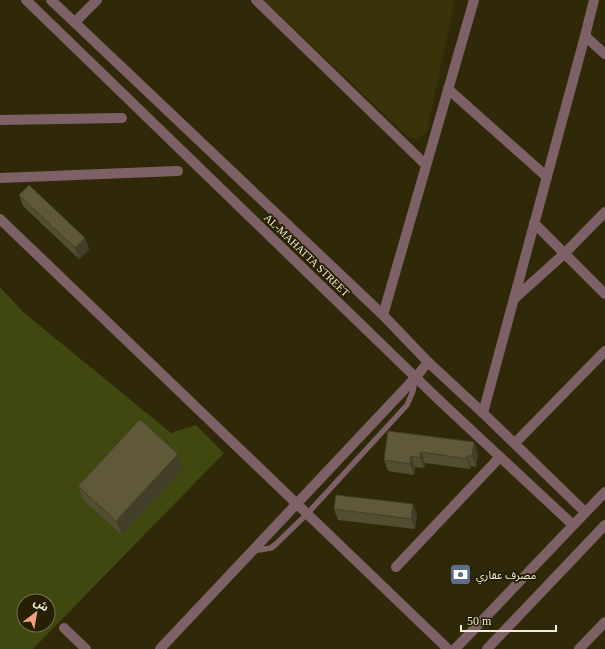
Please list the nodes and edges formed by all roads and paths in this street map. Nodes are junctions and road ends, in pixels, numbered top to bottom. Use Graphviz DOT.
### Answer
graph roads {
  1 [pos="26,0"];
  2 [pos="51,0"];
  3 [pos="96,0"];
  4 [pos="256,0"];
  5 [pos="474,0"];
  6 [pos="594,0"];
  7 [pos="74,22"];
  8 [pos="586,36"];
  9 [pos="605,54"];
  10 [pos="448,89"];
  11 [pos="122,118"];
  12 [pos="0,120"];
  13 [pos="426,164"];
  14 [pos="178,171"];
  15 [pos="547,177"];
  16 [pos="0,178"];
  17 [pos="605,212"];
  18 [pos="0,219"];
  19 [pos="534,223"];
  20 [pos="565,253"];
  21 [pos="605,294"];
  22 [pos="514,299"];
  23 [pos="383,315"];
  24 [pos="605,351"];
  25 [pos="428,362"];
  26 [pos="416,377"];
  27 [pos="483,413"];
  28 [pos="515,443"];
  29 [pos="500,457"];
  30 [pos="605,492"];
  31 [pos="297,504"];
  32 [pos="585,512"];
  33 [pos="307,514"];
  34 [pos="573,525"];
  35 [pos="605,525"];
  36 [pos="252,551"];
  37 [pos="396,567"];
  38 [pos="605,622"];
  39 [pos="64,628"];
  40 [pos="86,649"];
  41 [pos="160,649"];
  42 [pos="448,649"];
  43 [pos="455,649"];
  44 [pos="487,649"];
  45 [pos="579,649"];
  1 -- 26 [label="street, AL-MAHATTA STREET"];
  2 -- 7 [label="street, AL-MAHATTA STREET"];
  3 -- 7 [label="street"];
  4 -- 13 [label="street"];
  5 -- 10 [label="street"];
  6 -- 8 [label="street"];
  7 -- 23 [label="street, AL-MAHATTA STREET"];
  8 -- 9 [label="street"];
  8 -- 15 [label="street"];
  10 -- 13 [label="street"];
  10 -- 15 [label="street"];
  11 -- 12 [label="street"];
  13 -- 23 [label="street"];
  14 -- 16 [label="street"];
  15 -- 19 [label="street"];
  17 -- 20 [label="street"];
  18 -- 31 [label="street"];
  19 -- 20 [label="street"];
  19 -- 22 [label="street"];
  20 -- 21 [label="street"];
  20 -- 22 [label="street"];
  22 -- 27 [label="street"];
  23 -- 25 [label="street, AL-MAHATTA STREET"];
  24 -- 28 [label="street"];
  25 -- 26 [label="street"];
  25 -- 27 [label="street, AL-MAHATTA STREET"];
  26 -- 29 [label="street, AL-MAHATTA STREET"];
  26 -- 31 [label="street"];
  26 -- 33 [label="lane"];
  27 -- 28 [label="street, AL-MAHATTA STREET"];
  28 -- 32 [label="street, AL-MAHATTA STREET"];
  29 -- 34 [label="street, AL-MAHATTA STREET"];
  29 -- 37 [label="street"];
  30 -- 32 [label="street"];
  31 -- 33 [label="street"];
  31 -- 36 [label="street"];
  32 -- 34 [label="street"];
  33 -- 36 [label="lane"];
  33 -- 42 [label="street"];
  34 -- 43 [label="street"];
  35 -- 44 [label="street"];
  36 -- 41 [label="street"];
  38 -- 45 [label="street"];
  39 -- 40 [label="street"];
}
